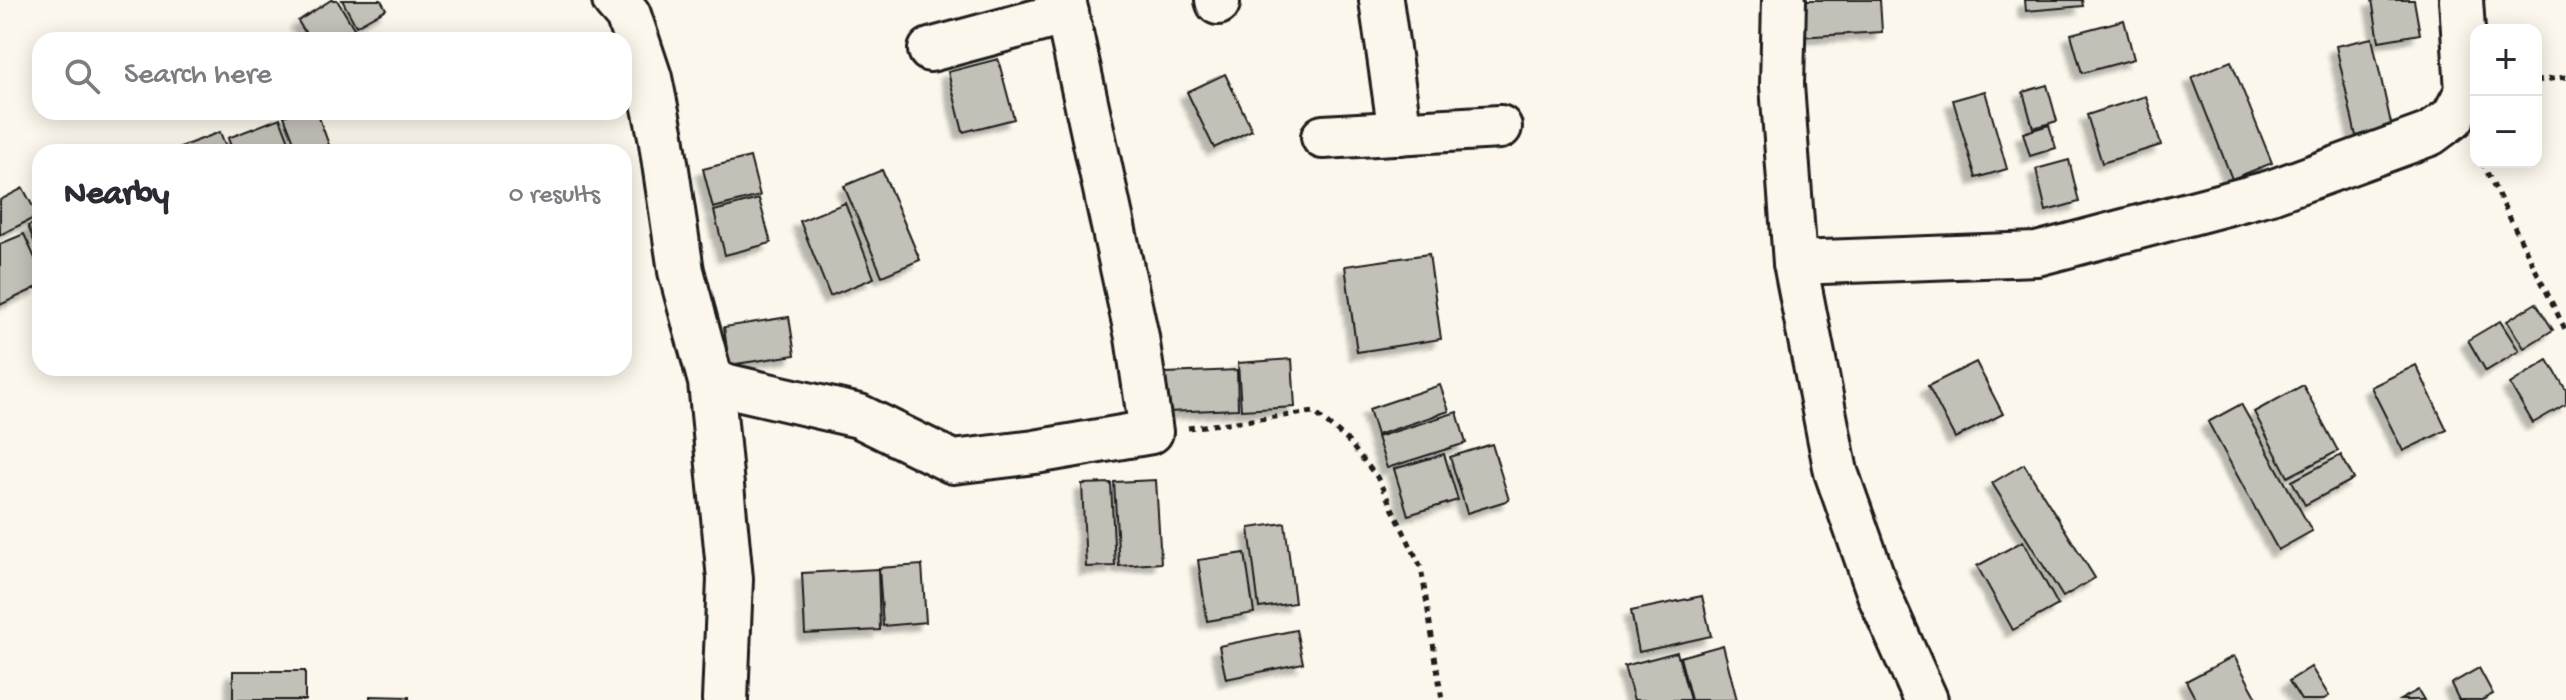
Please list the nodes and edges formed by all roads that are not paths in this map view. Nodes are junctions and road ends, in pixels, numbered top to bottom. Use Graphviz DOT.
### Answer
graph roads {
  1 [pos="615,0"];
  2 [pos="1381,0"];
  3 [pos="1784,0"];
  4 [pos="2461,0"];
  5 [pos="1066,6"];
  6 [pos="930,50"];
  7 [pos="1500,127"];
  8 [pos="1400,133"];
  9 [pos="1323,137"];
  10 [pos="1795,263"];
  11 [pos="711,382"];
  12 [pos="725,700"];
  13 [pos="1926,700"];
  1 -- 11 [label="street"];
  2 -- 8 [label="street"];
  3 -- 10 [label="street"];
  4 -- 10 [label="street"];
  5 -- 6 [label="street"];
  5 -- 11 [label="street"];
  7 -- 8 [label="street"];
  8 -- 9 [label="street"];
  10 -- 13 [label="street"];
  11 -- 12 [label="street"];
}
